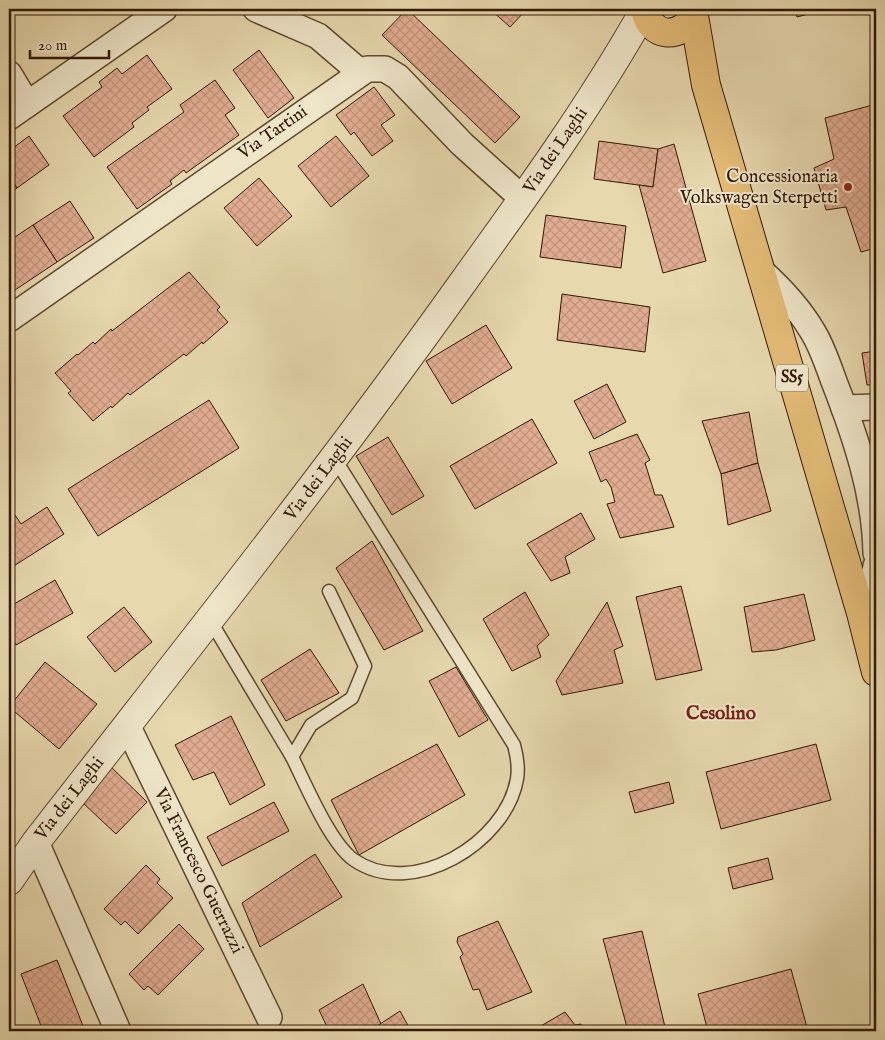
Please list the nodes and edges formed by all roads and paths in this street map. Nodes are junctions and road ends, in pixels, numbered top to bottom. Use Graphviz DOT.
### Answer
graph roads {
  1 [pos="164,9"];
  2 [pos="256,9"];
  3 [pos="694,12"];
  4 [pos="654,20"];
  5 [pos="360,72"];
  6 [pos="9,74"];
  7 [pos="706,85"];
  8 [pos="18,110"];
  9 [pos="523,199"];
  10 [pos="761,271"];
  11 [pos="9,318"];
  12 [pos="844,408"];
  13 [pos="876,408"];
  14 [pos="334,459"];
  15 [pos="876,554"];
  16 [pos="876,566"];
  17 [pos="329,592"];
  18 [pos="869,612"];
  19 [pos="210,620"];
  20 [pos="876,672"];
  21 [pos="127,725"];
  22 [pos="292,757"];
  23 [pos="36,842"];
  24 [pos="9,881"];
  25 [pos="269,1017"];
  26 [pos="118,1031"];
  1 -- 8 [label="street"];
  2 -- 5 [label="street"];
  3 -- 4 [label="main road, SS5"];
  3 -- 7 [label="main road, SS5"];
  4 -- 7 [label="main road, SS5"];
  4 -- 9 [label="street, Via dei Laghi"];
  5 -- 9 [label="street, Via Tartini"];
  5 -- 11 [label="street, Via Tartini"];
  6 -- 8 [label="street"];
  7 -- 10 [label="main road, SS5"];
  9 -- 14 [label="street, Via dei Laghi"];
  10 -- 12 [label="street"];
  10 -- 18 [label="main road, SS5"];
  12 -- 13 [label="street"];
  12 -- 15 [label="street"];
  14 -- 19 [label="street, Via dei Laghi"];
  14 -- 22 [label="lane"];
  16 -- 18 [label="street"];
  17 -- 22 [label="lane"];
  18 -- 20 [label="main road, SS5"];
  19 -- 21 [label="street, Via dei Laghi"];
  19 -- 22 [label="lane"];
  21 -- 23 [label="street, Via dei Laghi"];
  21 -- 25 [label="street, Via Francesco Guerrazzi"];
  23 -- 24 [label="street, Via dei Laghi"];
  23 -- 26 [label="street"];
}
